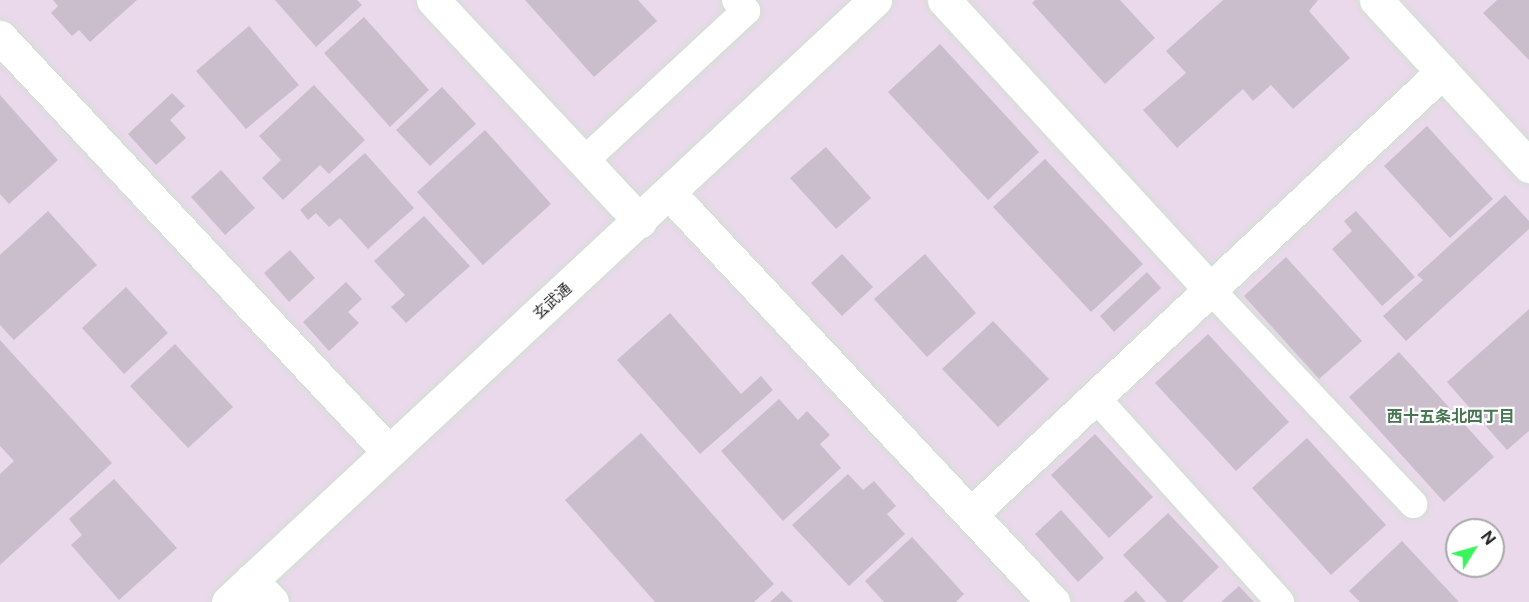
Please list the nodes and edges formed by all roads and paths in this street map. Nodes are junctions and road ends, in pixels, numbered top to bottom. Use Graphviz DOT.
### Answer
graph roads {
  1 [pos="433,0"];
  2 [pos="736,0"];
  3 [pos="875,0"];
  4 [pos="944,0"];
  5 [pos="1376,0"];
  6 [pos="0,37"];
  7 [pos="1442,72"];
  8 [pos="584,161"];
  9 [pos="1529,166"];
  10 [pos="669,194"];
  11 [pos="640,221"];
  12 [pos="1210,289"];
  13 [pos="1095,397"];
  14 [pos="388,451"];
  15 [pos="1413,504"];
  16 [pos="972,513"];
  17 [pos="261,591"];
  18 [pos="228,602"];
  19 [pos="1053,602"];
  20 [pos="1280,602"];
  1 -- 8 [label="street"];
  2 -- 8 [label="lane"];
  3 -- 10 [label="street, 玄武通"];
  4 -- 12 [label="street"];
  5 -- 7 [label="street"];
  6 -- 14 [label="street"];
  7 -- 9 [label="street"];
  7 -- 12 [label="street"];
  8 -- 11 [label="street"];
  10 -- 11 [label="street, 玄武通"];
  10 -- 16 [label="street"];
  11 -- 14 [label="street, 玄武通"];
  12 -- 13 [label="street"];
  12 -- 15 [label="lane"];
  13 -- 16 [label="street"];
  13 -- 20 [label="lane"];
  14 -- 17 [label="street, 玄武通"];
  16 -- 19 [label="street"];
  17 -- 18 [label="street, 玄武通"];
}
